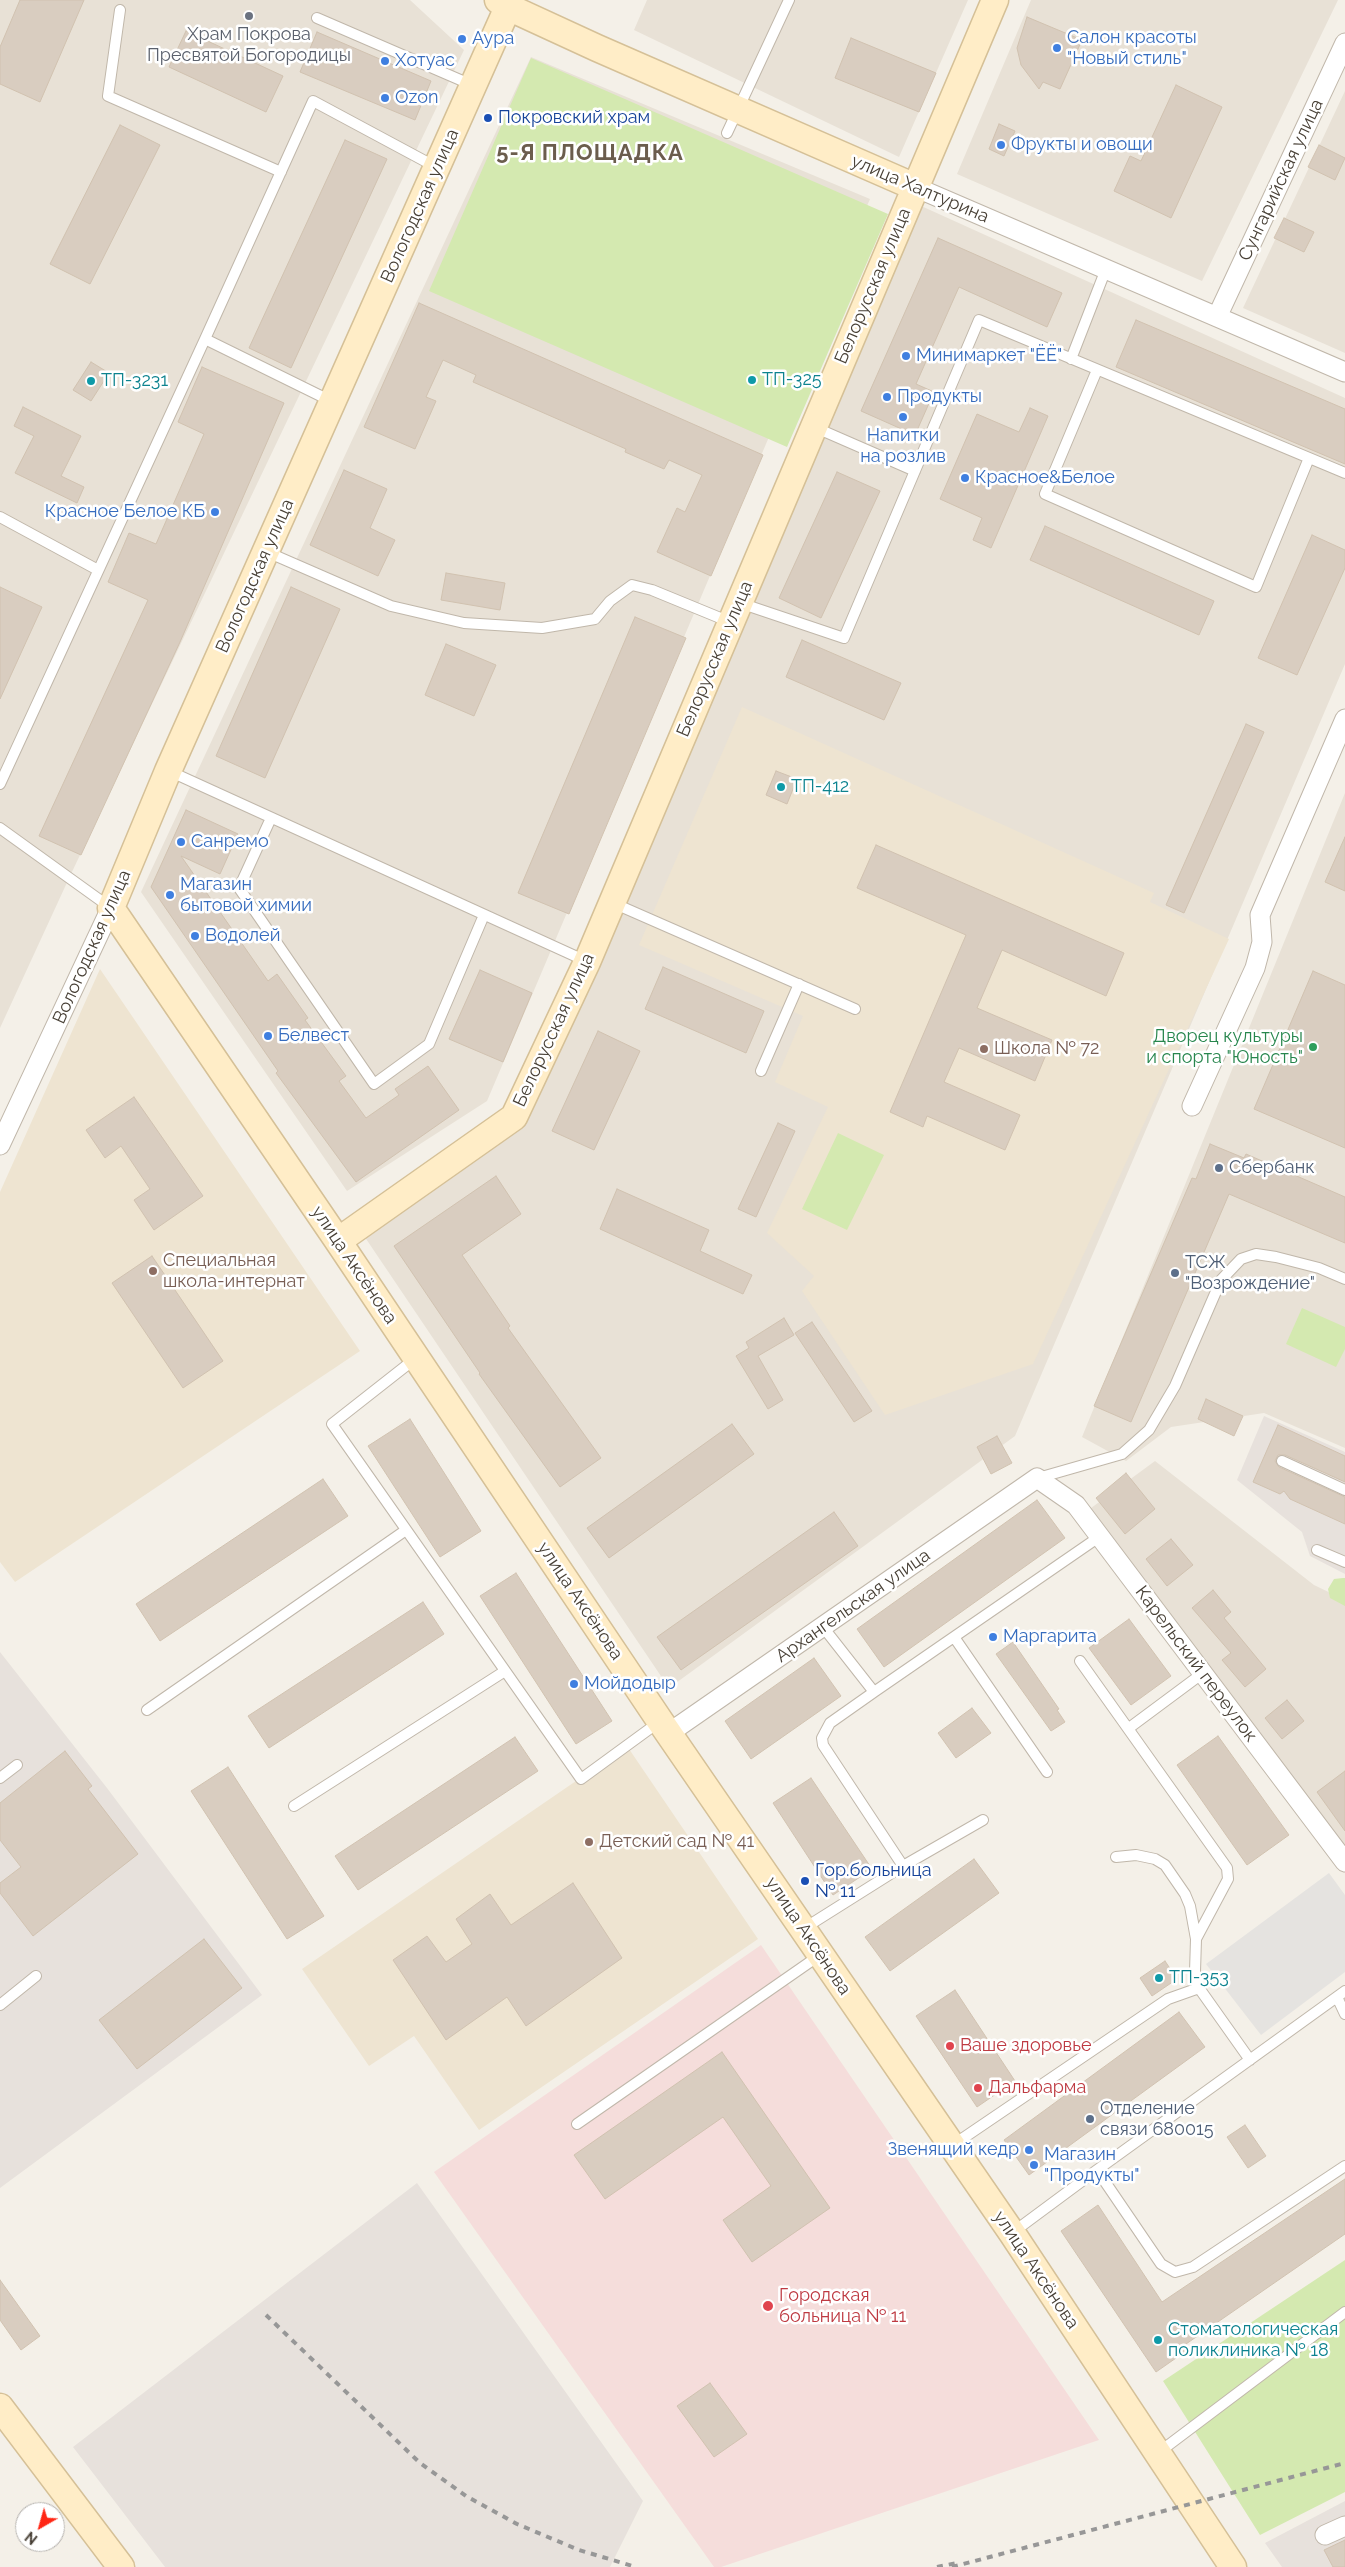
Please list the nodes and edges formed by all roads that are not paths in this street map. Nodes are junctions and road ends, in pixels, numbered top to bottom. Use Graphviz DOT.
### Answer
graph roads {
  1 [pos="789,0"];
  2 [pos="995,0"];
  3 [pos="503,4"];
  4 [pos="120,10"];
  5 [pos="316,18"];
  6 [pos="1345,43"];
  7 [pos="473,86"];
  8 [pos="732,122"];
  9 [pos="437,167"];
  10 [pos="281,172"];
  11 [pos="914,187"];
  12 [pos="1106,269"];
  13 [pos="1217,317"];
  14 [pos="205,339"];
  15 [pos="1071,359"];
  16 [pos="1097,370"];
  17 [pos="1345,372"];
  18 [pos="333,402"];
  19 [pos="813,427"];
  20 [pos="1309,458"];
  21 [pos="915,471"];
  22 [pos="1345,472"];
  23 [pos="0,517"];
  24 [pos="266,552"];
  25 [pos="98,570"];
  26 [pos="734,612"];
  27 [pos="1345,719"];
  28 [pos="168,771"];
  29 [pos="0,784"];
  30 [pos="271,818"];
  31 [pos="0,828"];
  32 [pos="612,903"];
  33 [pos="111,908"];
  34 [pos="484,915"];
  35 [pos="587,962"];
  36 [pos="799,984"];
  37 [pos="854,1008"];
  38 [pos="761,1071"];
  39 [pos="1192,1106"];
  40 [pos="0,1145"];
  41 [pos="338,1241"];
  42 [pos="1345,1278"];
  43 [pos="416,1357"];
  44 [pos="1282,1461"];
  45 [pos="1037,1478"];
  46 [pos="1345,1490"];
  47 [pos="406,1530"];
  48 [pos="1099,1537"];
  49 [pos="1317,1550"];
  50 [pos="1345,1562"];
  51 [pos="823,1627"];
  52 [pos="954,1637"];
  53 [pos="1080,1661"];
  54 [pos="504,1671"];
  55 [pos="1203,1674"];
  56 [pos="874,1692"];
  57 [pos="147,1710"];
  58 [pos="664,1727"];
  59 [pos="1129,1728"];
  60 [pos="17,1766"];
  61 [pos="1047,1772"];
  62 [pos="0,1778"];
  63 [pos="294,1806"];
  64 [pos="983,1820"];
  65 [pos="1116,1857"];
  66 [pos="1345,1862"];
  67 [pos="903,1866"];
  68 [pos="803,1929"];
  69 [pos="1196,1939"];
  70 [pos="821,1955"];
  71 [pos="36,1976"];
  72 [pos="1199,1988"];
  73 [pos="1341,1994"];
  74 [pos="0,2005"];
  75 [pos="1345,2014"];
  76 [pos="1250,2060"];
  77 [pos="577,2124"];
  78 [pos="952,2146"];
  79 [pos="1345,2166"];
  80 [pos="1097,2170"];
  81 [pos="1012,2233"];
  82 [pos="1345,2312"];
  83 [pos="0,2407"];
  84 [pos="1158,2454"];
  85 [pos="1345,2526"];
  86 [pos="1324,2536"];
  87 [pos="121,2567"];
  88 [pos="1233,2567"];
  1 -- 8 [label="lane"];
  2 -- 11 [label="street, Белорусская улица"];
  3 -- 7 [label="street, Вологодская улица"];
  3 -- 8 [label="street, улица Халтурина"];
  4 -- 10 [label="lane"];
  5 -- 7 [label="lane"];
  6 -- 13 [label="street, Сунгарийская улица"];
  7 -- 9 [label="street, Вологодская улица"];
  8 -- 11 [label="street, улица Халтурина"];
  9 -- 10 [label="lane"];
  9 -- 18 [label="street, Вологодская улица"];
  10 -- 14 [label="lane"];
  11 -- 12 [label="street, улица Халтурина"];
  11 -- 19 [label="street, Белорусская улица"];
  12 -- 13 [label="street, улица Халтурина"];
  12 -- 15 [label="lane"];
  13 -- 17 [label="street, улица Халтурина"];
  14 -- 18 [label="lane"];
  14 -- 25 [label="lane"];
  15 -- 16 [label="lane"];
  15 -- 21 [label="lane"];
  16 -- 20 [label="lane"];
  16 -- 20 [label="lane"];
  18 -- 24 [label="street, Вологодская улица"];
  19 -- 21 [label="lane"];
  19 -- 26 [label="street, Белорусская улица"];
  20 -- 22 [label="lane"];
  21 -- 26 [label="lane"];
  23 -- 25 [label="lane"];
  24 -- 26 [label="lane"];
  24 -- 28 [label="street, Вологодская улица"];
  25 -- 29 [label="lane"];
  26 -- 32 [label="street, Белорусская улица"];
  27 -- 39 [label="street"];
  28 -- 30 [label="lane"];
  28 -- 33 [label="street, Вологодская улица"];
  30 -- 34 [label="lane"];
  30 -- 34 [label="lane"];
  31 -- 33 [label="lane"];
  32 -- 35 [label="street, Белорусская улица"];
  32 -- 36 [label="lane"];
  33 -- 40 [label="street, Вологодская улица"];
  33 -- 41 [label="street, улица Аксёнова"];
  34 -- 35 [label="lane"];
  35 -- 41 [label="street, Белорусская улица"];
  36 -- 37 [label="lane"];
  36 -- 38 [label="lane"];
  41 -- 43 [label="street, улица Аксёнова"];
  42 -- 45 [label="lane"];
  43 -- 47 [label="lane"];
  43 -- 58 [label="street, улица Аксёнова"];
  44 -- 46 [label="lane"];
  45 -- 48 [label="street, Карельский переулок"];
  45 -- 51 [label="street, Архангельская улица"];
  47 -- 54 [label="lane"];
  47 -- 57 [label="lane"];
  48 -- 52 [label="lane"];
  48 -- 55 [label="street, Карельский переулок"];
  49 -- 50 [label="lane"];
  51 -- 56 [label="lane"];
  51 -- 58 [label="street, Архангельская улица"];
  52 -- 56 [label="lane"];
  52 -- 61 [label="lane"];
  53 -- 59 [label="lane"];
  54 -- 58 [label="lane"];
  54 -- 63 [label="lane"];
  55 -- 59 [label="lane"];
  55 -- 66 [label="street, Карельский переулок"];
  56 -- 67 [label="lane"];
  58 -- 68 [label="street, улица Аксёнова"];
  59 -- 69 [label="lane"];
  60 -- 62 [label="lane"];
  64 -- 67 [label="lane"];
  65 -- 69 [label="lane"];
  67 -- 68 [label="lane"];
  68 -- 70 [label="street, улица Аксёнова"];
  69 -- 72 [label="lane"];
  70 -- 77 [label="lane"];
  70 -- 78 [label="street, улица Аксёнова"];
  71 -- 74 [label="lane"];
  72 -- 76 [label="lane"];
  72 -- 78 [label="lane"];
  73 -- 75 [label="lane"];
  73 -- 76 [label="lane"];
  76 -- 80 [label="lane"];
  78 -- 81 [label="street, улица Аксёнова"];
  79 -- 80 [label="lane"];
  80 -- 81 [label="lane"];
  81 -- 84 [label="street, улица Аксёнова"];
  82 -- 84 [label="lane"];
  83 -- 87 [label="street"];
  84 -- 88 [label="street, улица Аксёнова"];
  85 -- 86 [label="street"];
}
